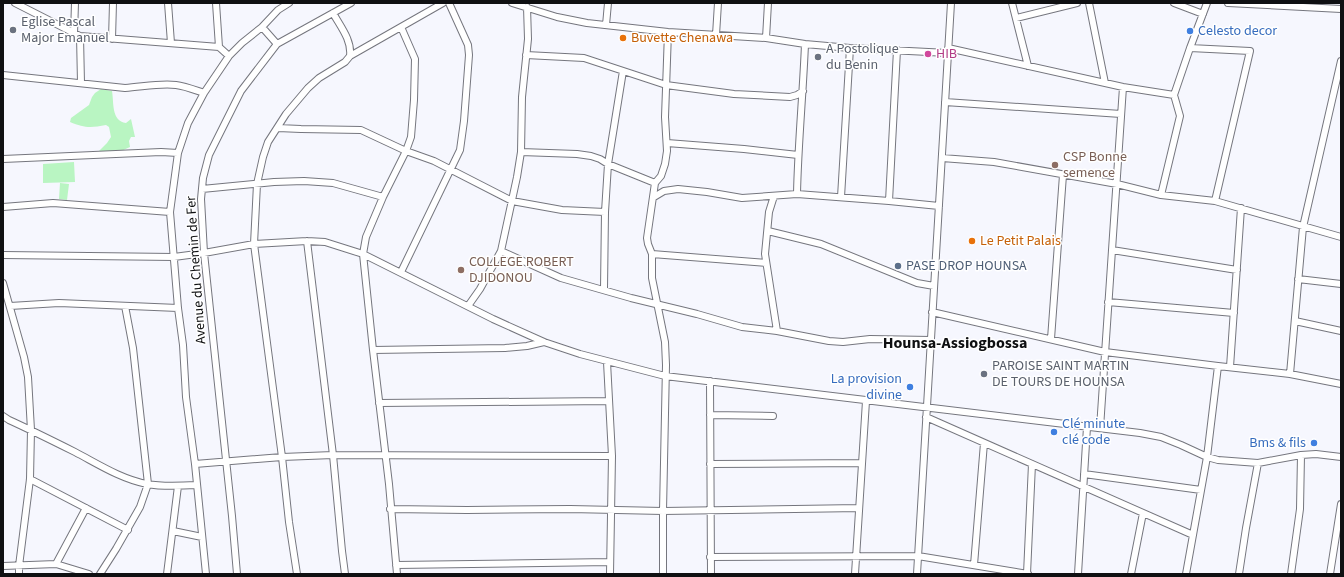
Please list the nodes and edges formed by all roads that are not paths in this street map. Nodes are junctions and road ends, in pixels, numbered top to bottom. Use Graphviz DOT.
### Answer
graph roads {
  1 [pos="15,3"];
  2 [pos="75,3"];
  3 [pos="113,3"];
  4 [pos="168,3"];
  5 [pos="216,3"];
  6 [pos="276,3"];
  7 [pos="289,3"];
  8 [pos="351,3"];
  9 [pos="443,3"];
  10 [pos="449,3"];
  11 [pos="512,3"];
  12 [pos="608,3"];
  13 [pos="718,3"];
  14 [pos="768,3"];
  15 [pos="951,3"];
  16 [pos="1012,3"];
  17 [pos="1077,3"];
  18 [pos="1089,3"];
  19 [pos="1174,3"];
  20 [pos="1207,3"];
  21 [pos="1228,3"];
  22 [pos="24,5"];
  23 [pos="527,7"];
  24 [pos="1341,9"];
  25 [pos="278,10"];
  26 [pos="333,13"];
  27 [pos="1203,14"];
  28 [pos="1016,18"];
  29 [pos="606,24"];
  30 [pos="262,27"];
  31 [pos="401,27"];
  32 [pos="668,32"];
  33 [pos="77,35"];
  34 [pos="716,35"];
  35 [pos="766,38"];
  36 [pos="112,39"];
  37 [pos="171,43"];
  38 [pos="277,44"];
  39 [pos="805,44"];
  40 [pos="219,47"];
  41 [pos="850,48"];
  42 [pos="1190,48"];
  43 [pos="897,50"];
  44 [pos="948,51"];
  45 [pos="526,55"];
  46 [pos="229,56"];
  47 [pos="350,56"];
  48 [pos="1341,61"];
  49 [pos="1028,66"];
  50 [pos="623,71"];
  51 [pos="3,75"];
  52 [pos="81,83"];
  53 [pos="1105,83"];
  54 [pos="666,85"];
  55 [pos="1123,87"];
  56 [pos="803,91"];
  57 [pos="204,93"];
  58 [pos="1174,95"];
  59 [pos="945,102"];
  60 [pos="1121,114"];
  61 [pos="278,128"];
  62 [pos="667,143"];
  63 [pos="406,151"];
  64 [pos="521,152"];
  65 [pos="178,153"];
  66 [pos="798,155"];
  67 [pos="942,158"];
  68 [pos="3,159"];
  69 [pos="608,164"];
  70 [pos="451,170"];
  71 [pos="1063,175"];
  72 [pos="655,183"];
  73 [pos="257,184"];
  74 [pos="1117,184"];
  75 [pos="202,189"];
  76 [pos="796,194"];
  77 [pos="1161,195"];
  78 [pos="774,196"];
  79 [pos="383,197"];
  80 [pos="654,197"];
  81 [pos="841,197"];
  82 [pos="512,201"];
  83 [pos="889,201"];
  84 [pos="1215,201"];
  85 [pos="938,206"];
  86 [pos="3,207"];
  87 [pos="1241,208"];
  88 [pos="170,212"];
  89 [pos="605,212"];
  90 [pos="1303,227"];
  91 [pos="768,231"];
  92 [pos="1341,237"];
  93 [pos="308,241"];
  94 [pos="254,244"];
  95 [pos="1112,250"];
  96 [pos="501,251"];
  97 [pos="204,253"];
  98 [pos="364,254"];
  99 [pos="652,254"];
  100 [pos="3,255"];
  101 [pos="174,257"];
  102 [pos="766,263"];
  103 [pos="1237,270"];
  104 [pos="401,272"];
  105 [pos="1298,279"];
  106 [pos="3,283"];
  107 [pos="1341,284"];
  108 [pos="934,286"];
  109 [pos="604,289"];
  110 [pos="1108,302"];
  111 [pos="657,304"];
  112 [pos="10,306"];
  113 [pos="125,306"];
  114 [pos="468,306"];
  115 [pos="178,308"];
  116 [pos="932,312"];
  117 [pos="1234,313"];
  118 [pos="1295,321"];
  119 [pos="1341,330"];
  120 [pos="777,331"];
  121 [pos="1051,339"];
  122 [pos="931,340"];
  123 [pos="544,342"];
  124 [pos="373,350"];
  125 [pos="1105,352"];
  126 [pos="607,362"];
  127 [pos="1218,366"];
  128 [pos="1230,367"];
  129 [pos="1290,374"];
  130 [pos="665,376"];
  131 [pos="710,381"];
  132 [pos="1341,384"];
  133 [pos="610,401"];
  134 [pos="866,401"];
  135 [pos="379,403"];
  136 [pos="926,408"];
  137 [pos="710,415"];
  138 [pos="3,416"];
  139 [pos="773,416"];
  140 [pos="926,417"];
  141 [pos="1087,427"];
  142 [pos="1100,428"];
  143 [pos="31,430"];
  144 [pos="984,443"];
  145 [pos="333,455"];
  146 [pos="1301,455"];
  147 [pos="384,456"];
  148 [pos="612,456"];
  149 [pos="282,457"];
  150 [pos="1207,457"];
  151 [pos="1341,457"];
  152 [pos="226,462"];
  153 [pos="862,463"];
  154 [pos="195,464"];
  155 [pos="710,464"];
  156 [pos="1032,464"];
  157 [pos="1258,464"];
  158 [pos="1084,474"];
  159 [pos="30,479"];
  160 [pos="148,484"];
  161 [pos="196,485"];
  162 [pos="178,486"];
  163 [pos="1083,487"];
  164 [pos="1201,490"];
  165 [pos="1341,504"];
  166 [pos="86,508"];
  167 [pos="859,508"];
  168 [pos="390,509"];
  169 [pos="710,509"];
  170 [pos="610,510"];
  171 [pos="663,511"];
  172 [pos="1143,513"];
  173 [pos="128,530"];
  174 [pos="172,531"];
  175 [pos="1193,535"];
  176 [pos="202,537"];
  177 [pos="856,556"];
  178 [pos="918,556"];
  179 [pos="710,557"];
  180 [pos="610,562"];
  181 [pos="56,564"];
  182 [pos="396,565"];
  183 [pos="974,565"];
  184 [pos="3,566"];
  185 [pos="19,566"];
  186 [pos="19,574"];
  187 [pos="89,574"];
  188 [pos="100,574"];
  189 [pos="167,574"];
  190 [pos="206,574"];
  191 [pos="237,574"];
  192 [pos="297,574"];
  193 [pos="346,574"];
  194 [pos="397,574"];
  195 [pos="610,574"];
  196 [pos="663,574"];
  197 [pos="711,574"];
  198 [pos="855,574"];
  199 [pos="917,574"];
  200 [pos="1027,574"];
  201 [pos="1078,574"];
  202 [pos="1131,574"];
  203 [pos="1186,574"];
  204 [pos="1239,574"];
  205 [pos="1291,574"];
  206 [pos="1330,574"];
  1 -- 22 [label="street"];
  2 -- 33 [label="street"];
  3 -- 36 [label="street"];
  4 -- 37 [label="street"];
  5 -- 40 [label="street"];
  6 -- 25 [label="street"];
  7 -- 25 [label="street, Avenue du Chemin de Fer"];
  8 -- 26 [label="street, Avenue du Chemin de Fer"];
  9 -- 31 [label="street"];
  10 -- 70 [label="street"];
  11 -- 23 [label="street"];
  12 -- 29 [label="street"];
  13 -- 34 [label="street"];
  14 -- 35 [label="street"];
  15 -- 44 [label="street"];
  16 -- 28 [label="street"];
  17 -- 28 [label="street"];
  18 -- 53 [label="street"];
  19 -- 27 [label="street"];
  20 -- 27 [label="street"];
  21 -- 24 [label="street"];
  22 -- 33 [label="street"];
  23 -- 29 [label="street"];
  23 -- 45 [label="street"];
  25 -- 30 [label="street, Avenue du Chemin de Fer"];
  26 -- 38 [label="street, Avenue du Chemin de Fer"];
  26 -- 47 [label="street"];
  27 -- 42 [label="street"];
  28 -- 49 [label="street"];
  29 -- 32 [label="street"];
  30 -- 38 [label="street"];
  30 -- 46 [label="street, Avenue du Chemin de Fer"];
  31 -- 47 [label="street"];
  31 -- 63 [label="street"];
  32 -- 34 [label="street"];
  32 -- 54 [label="street"];
  33 -- 36 [label="street"];
  33 -- 52 [label="street"];
  34 -- 35 [label="street"];
  35 -- 39 [label="street"];
  36 -- 37 [label="street"];
  37 -- 40 [label="street"];
  38 -- 75 [label="street, Avenue du Chemin de Fer"];
  39 -- 41 [label="street"];
  39 -- 56 [label="street"];
  40 -- 46 [label="street"];
  41 -- 43 [label="street"];
  41 -- 81 [label="street"];
  42 -- 58 [label="street"];
  42 -- 84 [label="street"];
  43 -- 44 [label="street"];
  43 -- 83 [label="street"];
  44 -- 49 [label="street"];
  44 -- 59 [label="street"];
  45 -- 50 [label="street"];
  45 -- 64 [label="street"];
  46 -- 57 [label="street, Avenue du Chemin de Fer"];
  47 -- 61 [label="street"];
  48 -- 90 [label="street"];
  49 -- 53 [label="street"];
  50 -- 54 [label="street"];
  50 -- 69 [label="street"];
  51 -- 52 [label="street"];
  52 -- 57 [label="street"];
  53 -- 55 [label="street"];
  54 -- 56 [label="street"];
  54 -- 62 [label="street"];
  55 -- 58 [label="street"];
  55 -- 60 [label="street"];
  56 -- 66 [label="street"];
  57 -- 65 [label="street, Avenue du Chemin de Fer"];
  58 -- 77 [label="street"];
  59 -- 60 [label="street"];
  59 -- 67 [label="street"];
  60 -- 74 [label="street"];
  61 -- 63 [label="street"];
  61 -- 73 [label="street"];
  62 -- 66 [label="street"];
  62 -- 72 [label="street"];
  63 -- 70 [label="street"];
  63 -- 79 [label="street"];
  64 -- 69 [label="street"];
  64 -- 82 [label="street"];
  65 -- 68 [label="street"];
  65 -- 88 [label="street, Avenue du Chemin de Fer"];
  66 -- 76 [label="street"];
  67 -- 71 [label="street"];
  67 -- 85 [label="street"];
  69 -- 72 [label="street"];
  69 -- 89 [label="street"];
  70 -- 82 [label="street"];
  70 -- 104 [label="street"];
  71 -- 74 [label="street"];
  71 -- 121 [label="street"];
  72 -- 80 [label="street"];
  73 -- 75 [label="street"];
  73 -- 79 [label="street"];
  73 -- 94 [label="street"];
  74 -- 77 [label="street"];
  74 -- 95 [label="street"];
  75 -- 97 [label="street, Avenue du Chemin de Fer"];
  76 -- 78 [label="street"];
  76 -- 81 [label="street"];
  77 -- 84 [label="street"];
  78 -- 80 [label="street"];
  78 -- 91 [label="street"];
  79 -- 98 [label="street"];
  80 -- 99 [label="street"];
  81 -- 83 [label="street"];
  82 -- 89 [label="street"];
  82 -- 96 [label="street"];
  83 -- 85 [label="street"];
  84 -- 87 [label="street"];
  85 -- 108 [label="street"];
  86 -- 88 [label="street"];
  87 -- 90 [label="street"];
  87 -- 103 [label="street"];
  88 -- 101 [label="street, Avenue du Chemin de Fer"];
  89 -- 109 [label="street"];
  90 -- 92 [label="street"];
  90 -- 105 [label="street"];
  91 -- 102 [label="street"];
  91 -- 108 [label="street"];
  93 -- 94 [label="street"];
  93 -- 98 [label="street"];
  93 -- 145 [label="street"];
  94 -- 97 [label="street"];
  94 -- 149 [label="street"];
  95 -- 103 [label="street"];
  95 -- 110 [label="street"];
  96 -- 109 [label="street"];
  96 -- 114 [label="street"];
  97 -- 101 [label="street"];
  97 -- 152 [label="street, Avenue du Chemin de Fer"];
  98 -- 104 [label="street"];
  98 -- 124 [label="street"];
  99 -- 102 [label="street"];
  99 -- 111 [label="street"];
  100 -- 101 [label="street"];
  101 -- 115 [label="street, Avenue du Chemin de Fer"];
  102 -- 120 [label="street"];
  103 -- 117 [label="street"];
  104 -- 114 [label="street"];
  105 -- 107 [label="street"];
  105 -- 118 [label="street"];
  106 -- 112 [label="street"];
  108 -- 116 [label="street"];
  109 -- 111 [label="street"];
  110 -- 117 [label="street"];
  110 -- 125 [label="street"];
  111 -- 120 [label="street"];
  111 -- 130 [label="street"];
  112 -- 113 [label="street"];
  112 -- 143 [label="street"];
  113 -- 115 [label="street"];
  113 -- 160 [label="street"];
  114 -- 123 [label="street"];
  115 -- 154 [label="street, Avenue du Chemin de Fer"];
  116 -- 121 [label="street"];
  116 -- 122 [label="street"];
  117 -- 128 [label="street"];
  118 -- 119 [label="street"];
  118 -- 129 [label="street"];
  120 -- 122 [label="street"];
  121 -- 125 [label="street"];
  122 -- 136 [label="street"];
  123 -- 124 [label="street"];
  123 -- 126 [label="street"];
  124 -- 135 [label="street"];
  125 -- 127 [label="street"];
  125 -- 142 [label="street"];
  126 -- 130 [label="street"];
  126 -- 133 [label="street"];
  127 -- 128 [label="street"];
  127 -- 150 [label="street"];
  128 -- 129 [label="street"];
  129 -- 132 [label="street"];
  130 -- 131 [label="street"];
  130 -- 171 [label="street"];
  131 -- 134 [label="street"];
  131 -- 137 [label="street"];
  133 -- 135 [label="street"];
  133 -- 148 [label="street"];
  134 -- 136 [label="street"];
  134 -- 153 [label="street"];
  135 -- 147 [label="street"];
  136 -- 140 [label="street"];
  136 -- 141 [label="street"];
  137 -- 139 [label="street"];
  137 -- 155 [label="street"];
  138 -- 143 [label="street"];
  140 -- 144 [label="street"];
  140 -- 178 [label="street"];
  141 -- 142 [label="street"];
  141 -- 158 [label="street"];
  142 -- 150 [label="street"];
  143 -- 159 [label="street"];
  143 -- 160 [label="street"];
  144 -- 156 [label="street"];
  144 -- 183 [label="street"];
  145 -- 147 [label="street"];
  145 -- 149 [label="street"];
  145 -- 193 [label="street"];
  146 -- 151 [label="street"];
  146 -- 157 [label="street"];
  146 -- 205 [label="street"];
  147 -- 148 [label="street"];
  147 -- 168 [label="street"];
  148 -- 170 [label="street"];
  149 -- 152 [label="street"];
  149 -- 192 [label="street"];
  150 -- 157 [label="street"];
  150 -- 164 [label="street"];
  152 -- 154 [label="street"];
  152 -- 191 [label="street, Avenue du Chemin de Fer"];
  153 -- 155 [label="street"];
  153 -- 167 [label="street"];
  154 -- 161 [label="street, Avenue du Chemin de Fer"];
  155 -- 169 [label="street"];
  156 -- 163 [label="street"];
  156 -- 200 [label="street"];
  157 -- 204 [label="street"];
  158 -- 163 [label="street"];
  158 -- 164 [label="street"];
  159 -- 166 [label="street"];
  159 -- 185 [label="street"];
  160 -- 162 [label="street"];
  160 -- 173 [label="street"];
  161 -- 162 [label="street"];
  161 -- 176 [label="street, Avenue du Chemin de Fer"];
  162 -- 174 [label="street"];
  163 -- 172 [label="street"];
  163 -- 201 [label="street"];
  164 -- 175 [label="street"];
  165 -- 206 [label="street"];
  166 -- 173 [label="street"];
  166 -- 181 [label="street"];
  167 -- 169 [label="street"];
  167 -- 177 [label="street"];
  168 -- 170 [label="street"];
  168 -- 182 [label="street"];
  169 -- 171 [label="street"];
  169 -- 179 [label="street"];
  170 -- 171 [label="street"];
  170 -- 180 [label="street"];
  171 -- 196 [label="street"];
  172 -- 175 [label="street"];
  172 -- 202 [label="street"];
  173 -- 188 [label="street"];
  174 -- 176 [label="street"];
  174 -- 189 [label="street"];
  175 -- 203 [label="street"];
  176 -- 190 [label="street, Avenue du Chemin de Fer"];
  177 -- 178 [label="street"];
  177 -- 179 [label="street"];
  177 -- 198 [label="street"];
  178 -- 183 [label="street"];
  178 -- 199 [label="street"];
  179 -- 197 [label="street"];
  180 -- 182 [label="street"];
  180 -- 195 [label="street"];
  181 -- 185 [label="street"];
  181 -- 187 [label="street"];
  182 -- 194 [label="street"];
  183 -- 200 [label="street"];
  184 -- 185 [label="street"];
  185 -- 186 [label="street"];
}
